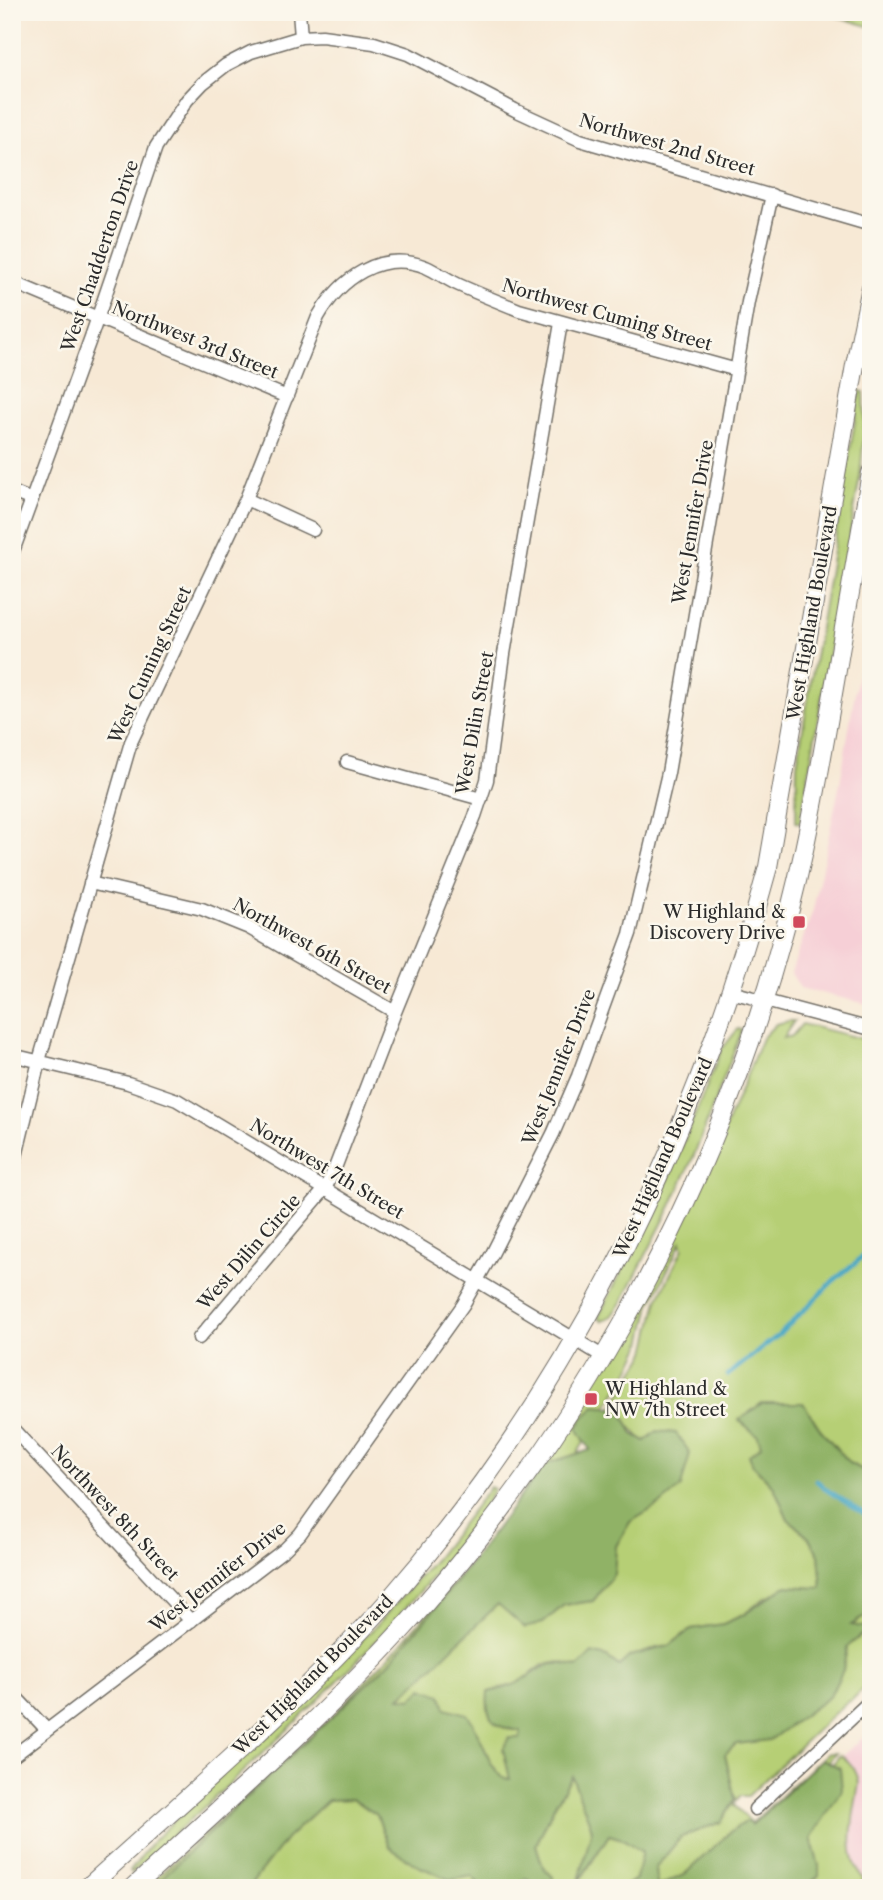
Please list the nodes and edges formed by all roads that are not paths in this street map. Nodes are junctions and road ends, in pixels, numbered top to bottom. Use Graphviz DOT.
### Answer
graph roads {
  1 [pos="299,12"];
  2 [pos="301,37"];
  3 [pos="772,195"];
  4 [pos="871,225"];
  5 [pos="352,276"];
  6 [pos="12,282"];
  7 [pos="871,288"];
  8 [pos="97,319"];
  9 [pos="561,323"];
  10 [pos="737,370"];
  11 [pos="287,397"];
  12 [pos="871,473"];
  13 [pos="12,492"];
  14 [pos="246,499"];
  15 [pos="32,500"];
  16 [pos="313,530"];
  17 [pos="12,554"];
  18 [pos="347,762"];
  19 [pos="481,799"];
  20 [pos="90,883"];
  21 [pos="731,992"];
  22 [pos="764,1001"];
  23 [pos="395,1012"];
  24 [pos="871,1029"];
  25 [pos="12,1055"];
  26 [pos="39,1061"];
  27 [pos="12,1173"];
  28 [pos="325,1189"];
  29 [pos="478,1280"];
  30 [pos="199,1338"];
  31 [pos="575,1339"];
  32 [pos="604,1357"];
  33 [pos="12,1428"];
  34 [pos="191,1621"];
  35 [pos="12,1693"];
  36 [pos="871,1700"];
  37 [pos="47,1730"];
  38 [pos="12,1757"];
  39 [pos="755,1809"];
  40 [pos="87,1888"];
  41 [pos="133,1888"];
  1 -- 2 [label="street"];
  2 -- 3 [label="street, Northwest 2nd Street"];
  2 -- 8 [label="street, West Chadderton Drive"];
  3 -- 4 [label="street, Northwest 2nd Street"];
  3 -- 10 [label="street, West Jennifer Drive"];
  5 -- 9 [label="street, Northwest Cuming Street"];
  5 -- 11 [label="street, West Cuming Street"];
  6 -- 8 [label="street, Northwest 3rd Street"];
  7 -- 21 [label="main road, West Highland Boulevard"];
  8 -- 11 [label="street, Northwest 3rd Street"];
  8 -- 15 [label="street, West Chadderton Drive"];
  9 -- 10 [label="street, Northwest Cuming Street"];
  9 -- 19 [label="street, West Dilin Street"];
  10 -- 29 [label="street, West Jennifer Drive"];
  11 -- 14 [label="street, West Cuming Street"];
  12 -- 22 [label="main road, West Highland Boulevard"];
  13 -- 15 [label="street"];
  14 -- 16 [label="street"];
  14 -- 20 [label="street, West Cuming Street"];
  15 -- 17 [label="street, West Chadderton Drive"];
  18 -- 19 [label="street"];
  19 -- 23 [label="street, West Dilin Street"];
  20 -- 23 [label="street, Northwest 6th Street"];
  20 -- 26 [label="street, West Cuming Street"];
  21 -- 22 [label="street"];
  21 -- 31 [label="main road, West Highland Boulevard"];
  22 -- 24 [label="street"];
  22 -- 32 [label="main road, West Highland Boulevard"];
  23 -- 28 [label="street, West Dilin Street"];
  25 -- 26 [label="street, Northwest 7th Street"];
  26 -- 27 [label="street, West Cuming Street"];
  26 -- 28 [label="street, Northwest 7th Street"];
  28 -- 29 [label="street, Northwest 7th Street"];
  28 -- 30 [label="street, West Dilin Circle"];
  29 -- 31 [label="street, Northwest 7th Street"];
  29 -- 34 [label="street, West Jennifer Drive"];
  31 -- 32 [label="street, Northwest 7th Street"];
  31 -- 40 [label="main road, West Highland Boulevard"];
  32 -- 41 [label="main road, West Highland Boulevard"];
  33 -- 34 [label="street, Northwest 8th Street"];
  34 -- 37 [label="street, West Jennifer Drive"];
  35 -- 37 [label="street"];
  36 -- 39 [label="street"];
  37 -- 38 [label="street, West Jennifer Drive"];
}
